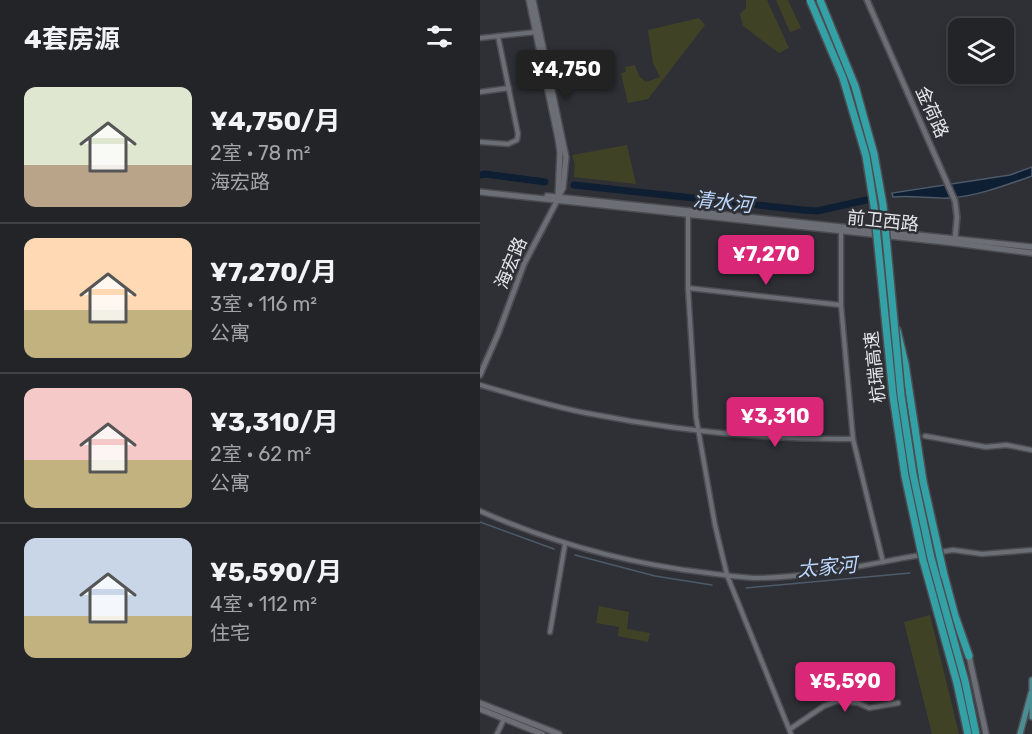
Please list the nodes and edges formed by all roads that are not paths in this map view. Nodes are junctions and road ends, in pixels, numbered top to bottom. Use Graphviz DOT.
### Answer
graph roads {
  1 [pos="531,0"];
  2 [pos="810,0"];
  3 [pos="819,0"];
  4 [pos="867,0"];
  5 [pos="538,32"];
  6 [pos="498,36"];
  7 [pos="480,38"];
  8 [pos="509,88"];
  9 [pos="480,92"];
  10 [pos="480,142"];
  11 [pos="480,191"];
  12 [pos="557,199"];
  13 [pos="688,214"];
  14 [pos="841,232"];
  15 [pos="955,239"];
  16 [pos="1032,247"];
  17 [pos="1032,253"];
  18 [pos="688,288"];
  19 [pos="841,305"];
  20 [pos="893,312"];
  21 [pos="480,375"];
  22 [pos="480,385"];
  23 [pos="698,431"];
  24 [pos="925,436"];
  25 [pos="853,439"];
  26 [pos="1032,450"];
  27 [pos="480,511"];
  28 [pos="565,544"];
  29 [pos="1032,550"];
  30 [pos="883,562"];
  31 [pos="727,575"];
  32 [pos="550,632"];
  33 [pos="969,656"];
  34 [pos="1032,680"];
  35 [pos="1031,693"];
  36 [pos="480,703"];
  37 [pos="898,703"];
  38 [pos="480,710"];
  39 [pos="1032,717"];
  40 [pos="504,719"];
  41 [pos="791,732"];
  42 [pos="538,733"];
  43 [pos="497,734"];
  44 [pos="559,734"];
  45 [pos="968,734"];
  46 [pos="976,734"];
  47 [pos="987,734"];
  48 [pos="1020,734"];
  1 -- 5 [label="main road, 海宏路"];
  2 -- 45 [label="highway, 杭瑞高速, bridge"];
  3 -- 20 [label="highway, 杭瑞高速, bridge"];
  4 -- 15 [label="street, 金荷路"];
  5 -- 6 [label="street"];
  5 -- 12 [label="main road, 海宏路"];
  6 -- 7 [label="street"];
  6 -- 8 [label="street"];
  8 -- 9 [label="street"];
  8 -- 10 [label="street"];
  11 -- 12 [label="main road, 前卫西路"];
  12 -- 13 [label="main road, 前卫西路"];
  12 -- 21 [label="street, 海宏路"];
  13 -- 14 [label="main road, 前卫西路"];
  13 -- 15 [label="main road, 前卫西路"];
  13 -- 18 [label="street"];
  14 -- 17 [label="main road, 前卫西路"];
  14 -- 19 [label="street"];
  15 -- 16 [label="main road, 前卫西路"];
  18 -- 19 [label="street"];
  18 -- 23 [label="street"];
  19 -- 25 [label="street"];
  20 -- 33 [label="highway, bridge"];
  20 -- 46 [label="highway, 杭瑞高速, bridge"];
  22 -- 23 [label="street"];
  23 -- 25 [label="street"];
  23 -- 31 [label="street"];
  24 -- 26 [label="street"];
  25 -- 30 [label="street"];
  27 -- 28 [label="street"];
  28 -- 31 [label="street"];
  28 -- 32 [label="street"];
  29 -- 30 [label="street"];
  30 -- 31 [label="street"];
  31 -- 41 [label="street"];
  33 -- 47 [label="main road"];
  34 -- 35 [label="main road"];
  35 -- 39 [label="main road"];
  35 -- 48 [label="main road"];
  36 -- 44 [label="main road"];
  37 -- 41 [label="street"];
  38 -- 40 [label="main road"];
  40 -- 42 [label="main road"];
  40 -- 43 [label="street"];
}
